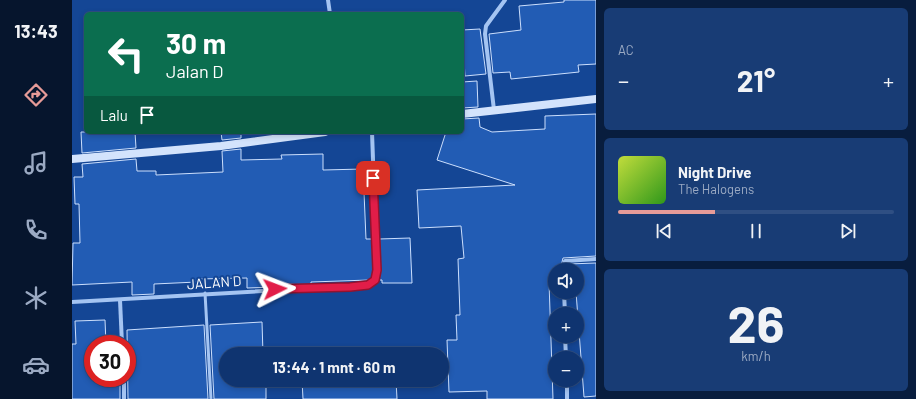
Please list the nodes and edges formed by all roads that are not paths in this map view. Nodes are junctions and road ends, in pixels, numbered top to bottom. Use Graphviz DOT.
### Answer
graph roads {
  1 [pos="328,0"];
  2 [pos="505,0"];
  3 [pos="330,12"];
  4 [pos="596,99"];
  5 [pos="494,110"];
  6 [pos="464,114"];
  7 [pos="310,134"];
  8 [pos="372,134"];
  9 [pos="72,158"];
  10 [pos="596,259"];
  11 [pos="564,263"];
  12 [pos="205,293"];
  13 [pos="120,300"];
  14 [pos="72,302"];
  15 [pos="122,335"];
  16 [pos="124,387"];
  17 [pos="567,387"];
  18 [pos="124,399"];
  19 [pos="211,399"];
  20 [pos="567,399"];
  1 -- 3 [label="street"];
  2 -- 5 [label="street"];
  4 -- 5 [label="street"];
  5 -- 6 [label="street"];
  7 -- 9 [label="street"];
  8 -- 12 [label="street, JALAN D"];
  10 -- 11 [label="street"];
  12 -- 13 [label="street, JALAN D"];
  12 -- 19 [label="lane"];
  13 -- 14 [label="street, JALAN D"];
  13 -- 15 [label="street"];
  16 -- 18 [label="street"];
  17 -- 20 [label="street"];
}
